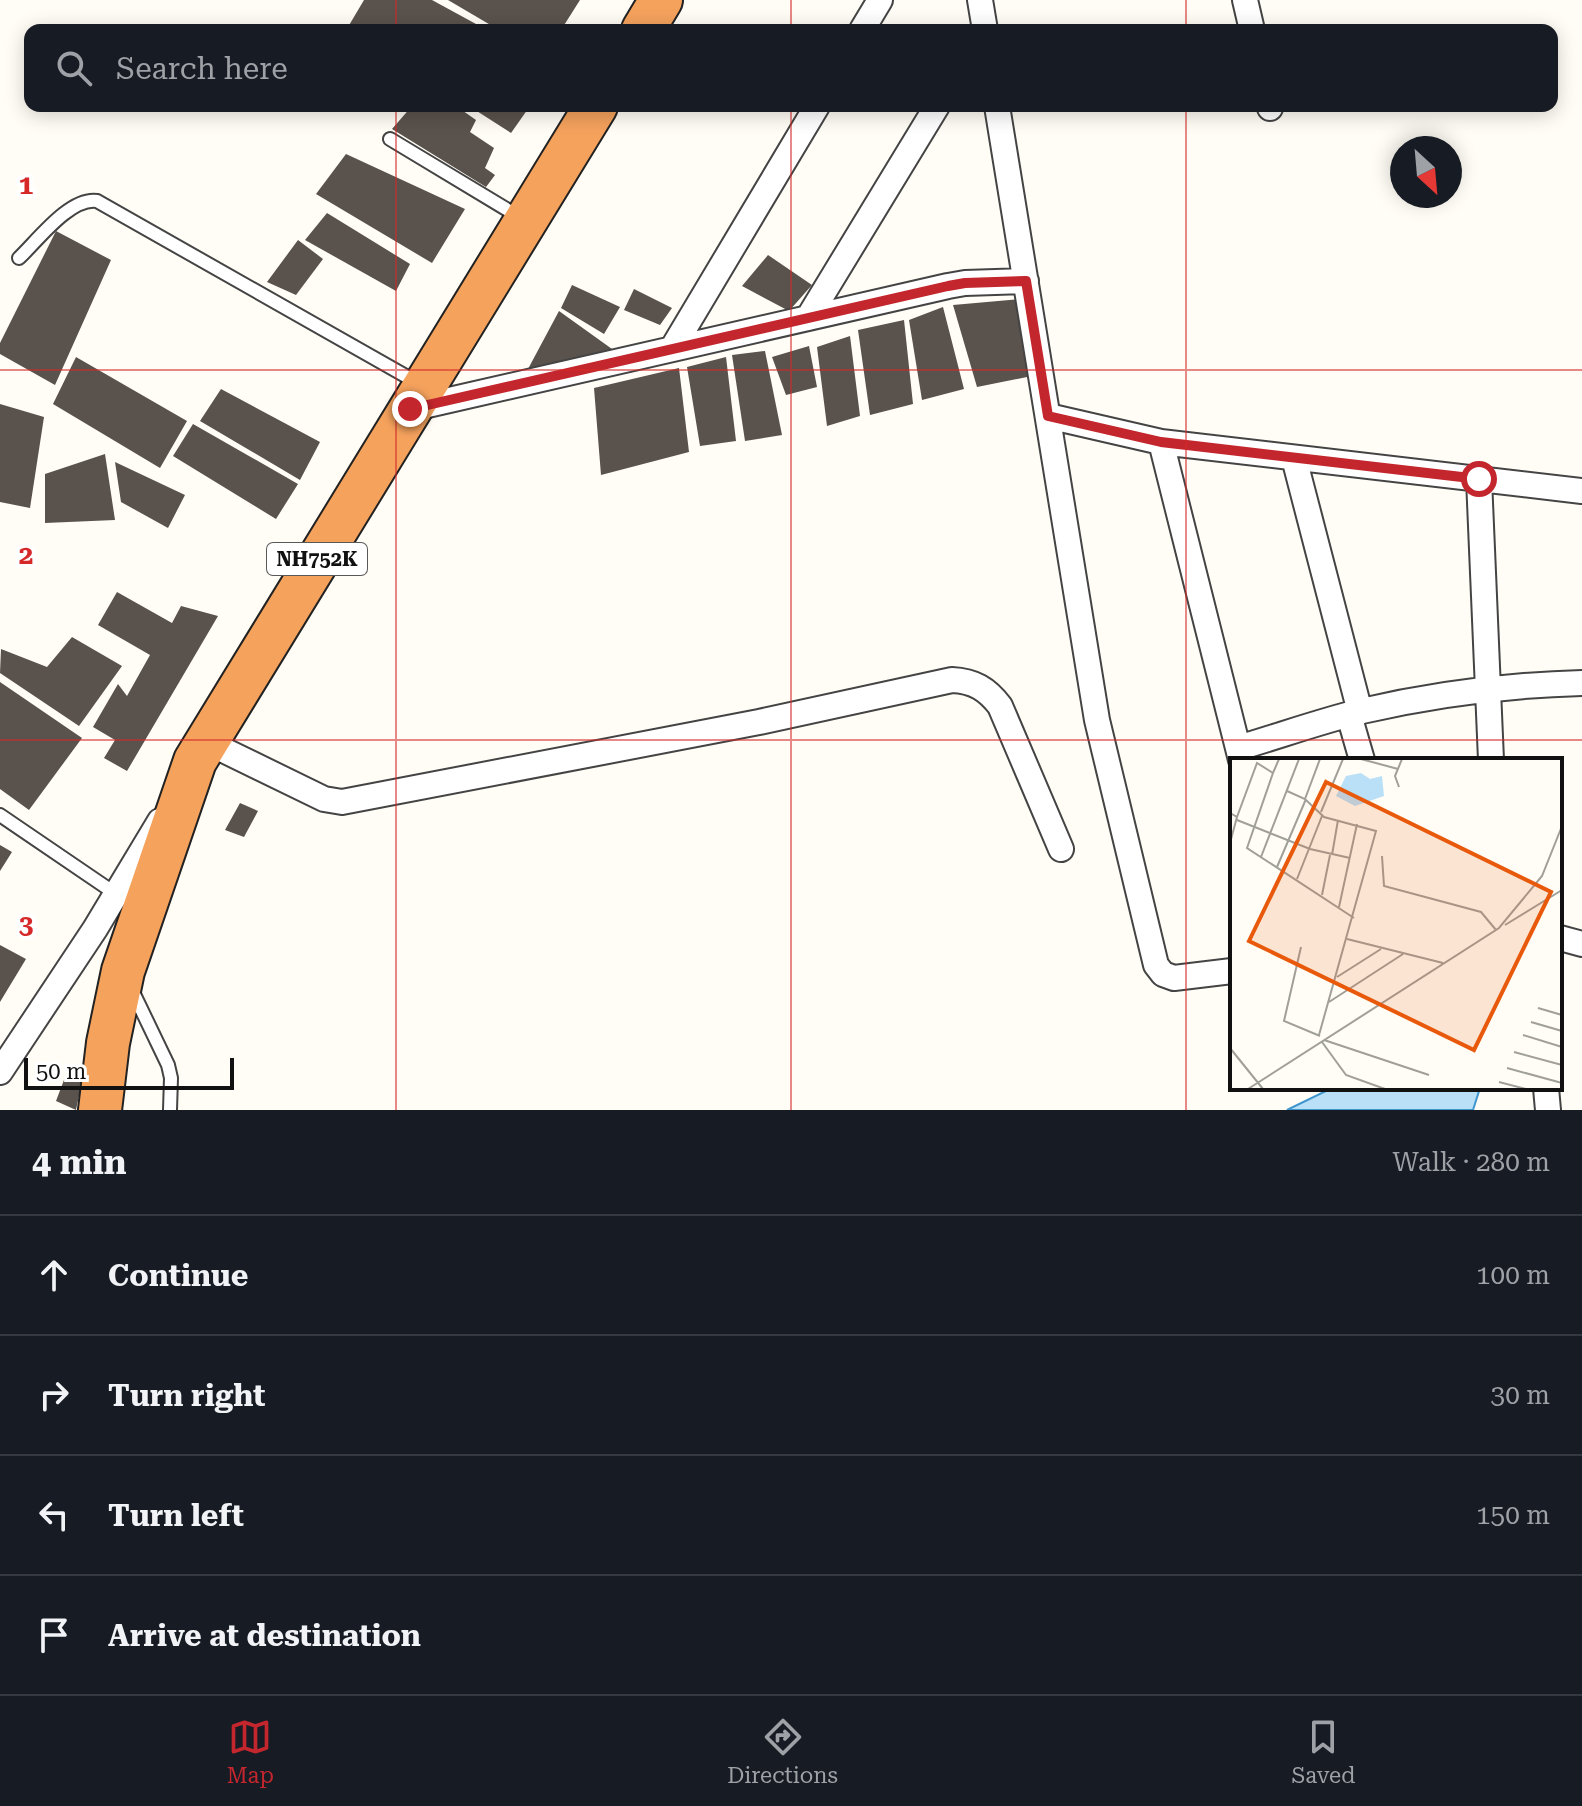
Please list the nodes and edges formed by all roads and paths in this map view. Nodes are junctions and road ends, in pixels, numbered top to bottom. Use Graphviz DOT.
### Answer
graph roads {
  1 [pos="661,0"];
  2 [pos="880,0"];
  3 [pos="980,0"];
  4 [pos="1245,0"];
  5 [pos="647,24"];
  6 [pos="866,24"];
  7 [pos="983,24"];
  8 [pos="1251,24"];
  9 [pos="592,112"];
  10 [pos="813,112"];
  11 [pos="933,112"];
  12 [pos="998,112"];
  13 [pos="390,139"];
  14 [pos="526,221"];
  15 [pos="19,258"];
  16 [pos="1026,281"];
  17 [pos="808,318"];
  18 [pos="672,349"];
  19 [pos="417,398"];
  20 [pos="1048,416"];
  21 [pos="1161,442"];
  22 [pos="1294,458"];
  23 [pos="1479,479"];
  24 [pos="1582,491"];
  25 [pos="1582,683"];
  26 [pos="1487,688"];
  27 [pos="1354,714"];
  28 [pos="201,752"];
  29 [pos="1240,754"];
  30 [pos="1362,758"];
  31 [pos="1491,758"];
  32 [pos="0,815"];
  33 [pos="1061,849"];
  34 [pos="116,894"];
  35 [pos="1562,939"];
  36 [pos="1582,944"];
  37 [pos="123,971"];
  38 [pos="1230,971"];
  39 [pos="0,1072"];
  40 [pos="1546,1090"];
  41 [pos="100,1110"];
  42 [pos="170,1110"];
  43 [pos="1548,1110"];
  1 -- 5 [label="highway"];
  2 -- 6 [label="street"];
  3 -- 7 [label="street"];
  4 -- 8 [label="street"];
  9 -- 14 [label="highway, NH752K"];
  10 -- 18 [label="street"];
  11 -- 17 [label="street"];
  12 -- 16 [label="street"];
  13 -- 14 [label="lane"];
  14 -- 19 [label="highway, NH752K"];
  15 -- 19 [label="lane"];
  16 -- 17 [label="street"];
  16 -- 20 [label="street"];
  17 -- 18 [label="street"];
  18 -- 19 [label="street"];
  19 -- 28 [label="highway, NH752K"];
  20 -- 21 [label="street"];
  20 -- 38 [label="street"];
  21 -- 22 [label="street"];
  21 -- 29 [label="street"];
  22 -- 23 [label="street"];
  22 -- 27 [label="street"];
  23 -- 24 [label="street"];
  23 -- 26 [label="street"];
  25 -- 26 [label="street"];
  26 -- 27 [label="street"];
  26 -- 31 [label="street"];
  27 -- 29 [label="street"];
  27 -- 30 [label="street"];
  28 -- 33 [label="street"];
  28 -- 34 [label="street"];
  28 -- 37 [label="highway, NH752K"];
  32 -- 34 [label="lane"];
  34 -- 39 [label="street"];
  35 -- 36 [label="street"];
  37 -- 41 [label="highway, NH752K"];
  37 -- 42 [label="lane"];
  40 -- 43 [label="street"];
}
